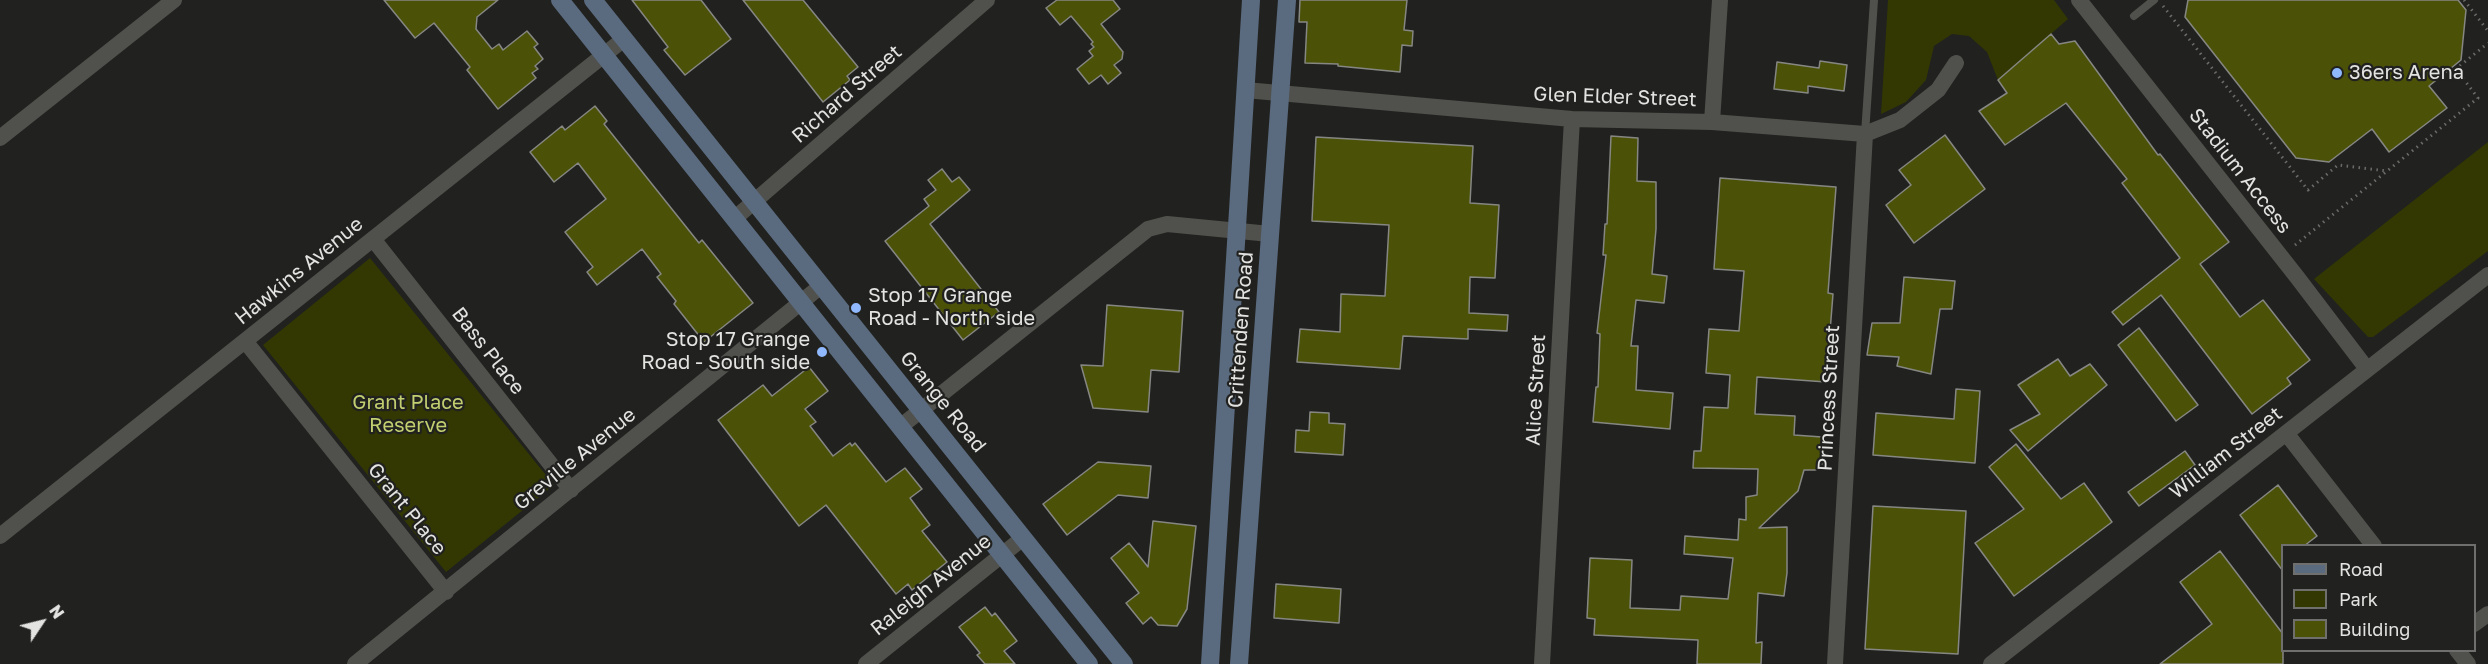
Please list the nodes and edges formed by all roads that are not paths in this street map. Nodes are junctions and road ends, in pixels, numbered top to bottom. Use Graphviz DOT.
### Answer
graph roads {
  1 [pos="174,0"];
  2 [pos="592,0"];
  3 [pos="987,0"];
  4 [pos="1251,0"];
  5 [pos="1287,0"];
  6 [pos="1720,0"];
  7 [pos="1874,0"];
  8 [pos="2079,0"];
  9 [pos="2156,0"];
  10 [pos="567,3"];
  11 [pos="2134,16"];
  12 [pos="624,39"];
  13 [pos="605,55"];
  14 [pos="1956,63"];
  15 [pos="1245,90"];
  16 [pos="1280,93"];
  17 [pos="1572,119"];
  18 [pos="1712,122"];
  19 [pos="1865,134"];
  20 [pos="0,138"];
  21 [pos="754,202"];
  22 [pos="734,219"];
  23 [pos="1236,229"];
  24 [pos="1270,234"];
  25 [pos="373,238"];
  26 [pos="2488,275"];
  27 [pos="822,286"];
  28 [pos="802,303"];
  29 [pos="244,341"];
  30 [pos="2367,369"];
  31 [pos="921,410"];
  32 [pos="900,427"];
  33 [pos="2286,433"];
  34 [pos="570,490"];
  35 [pos="0,536"];
  36 [pos="1023,538"];
  37 [pos="2372,544"];
  38 [pos="1002,555"];
  39 [pos="446,592"];
  40 [pos="2488,614"];
  41 [pos="2476,623"];
  42 [pos="2458,652"];
  43 [pos="355,664"];
  44 [pos="866,664"];
  45 [pos="1089,664"];
  46 [pos="1124,664"];
  47 [pos="1210,664"];
  48 [pos="1239,664"];
  49 [pos="1542,664"];
  50 [pos="1835,664"];
  51 [pos="1991,664"];
  52 [pos="2468,664"];
  1 -- 20 [label="street"];
  2 -- 12 [label="main road, Grange Road"];
  3 -- 21 [label="street, Richard Street"];
  4 -- 15 [label="main road, Crittenden Road"];
  5 -- 16 [label="main road, Crittenden Road"];
  6 -- 18 [label="street"];
  7 -- 19 [label="lane"];
  8 -- 30 [label="street, Stadium Access"];
  9 -- 11 [label="lane"];
  10 -- 13 [label="main road"];
  12 -- 13 [label="street, Hawkins Avenue"];
  12 -- 21 [label="main road, Grange Road"];
  13 -- 22 [label="main road"];
  13 -- 25 [label="street, Hawkins Avenue"];
  14 -- 19 [label="street, Glen Elder Street"];
  15 -- 16 [label="street, Glen Elder Street"];
  15 -- 23 [label="main road, Crittenden Road"];
  16 -- 17 [label="street, Glen Elder Street"];
  16 -- 24 [label="main road, Crittenden Road"];
  17 -- 18 [label="street, Glen Elder Street"];
  17 -- 49 [label="street, Alice Street"];
  18 -- 19 [label="street, Glen Elder Street"];
  19 -- 50 [label="street, Princess Street"];
  21 -- 22 [label="street, Richard Street"];
  21 -- 27 [label="main road, Grange Road"];
  22 -- 28 [label="main road"];
  23 -- 24 [label="street"];
  23 -- 31 [label="street"];
  23 -- 47 [label="main road, Crittenden Road"];
  24 -- 48 [label="main road, Crittenden Road"];
  25 -- 29 [label="street, Hawkins Avenue"];
  25 -- 34 [label="street, Bass Place"];
  26 -- 30 [label="street, William Street"];
  27 -- 28 [label="street, Greville Avenue"];
  27 -- 31 [label="main road, Grange Road"];
  28 -- 32 [label="main road"];
  28 -- 34 [label="street, Greville Avenue"];
  29 -- 35 [label="street, Hawkins Avenue"];
  29 -- 39 [label="street, Grant Place"];
  30 -- 33 [label="street, William Street"];
  31 -- 32 [label="street"];
  31 -- 36 [label="main road, Grange Road"];
  32 -- 38 [label="main road"];
  33 -- 37 [label="street"];
  33 -- 51 [label="street, William Street"];
  34 -- 39 [label="street, Greville Avenue"];
  36 -- 38 [label="street, Raleigh Avenue"];
  36 -- 46 [label="main road, Grange Road"];
  38 -- 44 [label="street, Raleigh Avenue"];
  38 -- 45 [label="main road"];
  39 -- 43 [label="street, Greville Avenue"];
  40 -- 41 [label="street"];
  42 -- 52 [label="street"];
}
